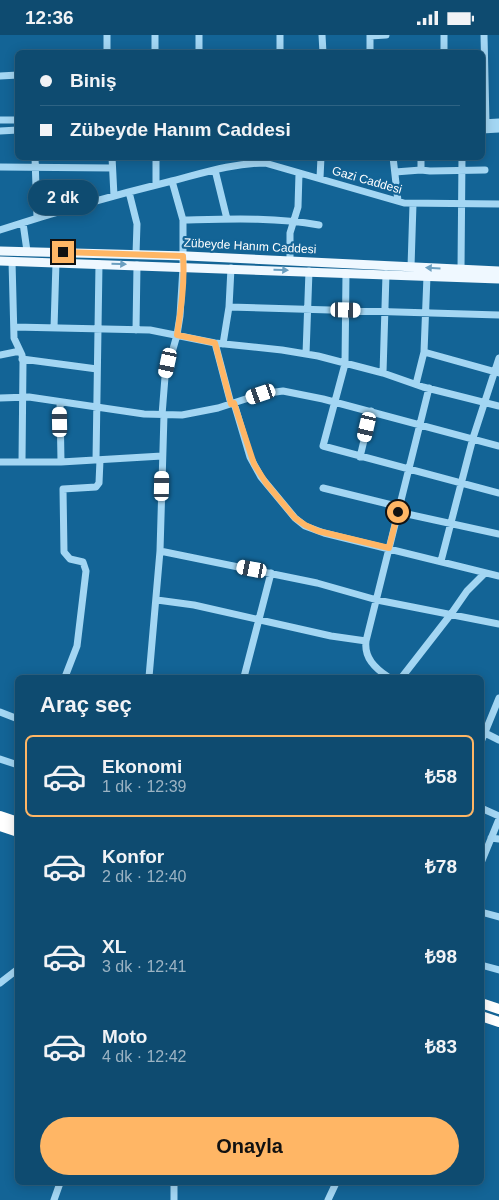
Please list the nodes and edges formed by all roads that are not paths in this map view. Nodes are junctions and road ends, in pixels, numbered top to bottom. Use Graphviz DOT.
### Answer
graph roads {
  1 [pos="107,35"];
  2 [pos="155,35"];
  3 [pos="199,35"];
  4 [pos="280,35"];
  5 [pos="322,35"];
  6 [pos="370,35"];
  7 [pos="386,35"];
  8 [pos="444,35"];
  9 [pos="484,35"];
  10 [pos="107,50"];
  11 [pos="155,50"];
  12 [pos="199,50"];
  13 [pos="280,50"];
  14 [pos="323,50"];
  15 [pos="370,50"];
  16 [pos="444,50"];
  17 [pos="484,50"];
  18 [pos="15,75"];
  19 [pos="0,76"];
  20 [pos="0,120"];
  21 [pos="15,120"];
  22 [pos="499,122"];
  23 [pos="485,126"];
  24 [pos="485,126"];
  25 [pos="499,129"];
  26 [pos="15,130"];
  27 [pos="0,131"];
  28 [pos="35,160"];
  29 [pos="112,160"];
  30 [pos="156,160"];
  31 [pos="321,160"];
  32 [pos="393,160"];
  33 [pos="421,160"];
  34 [pos="462,160"];
  35 [pos="244,161"];
  36 [pos="0,167"];
  37 [pos="35,168"];
  38 [pos="112,168"];
  39 [pos="214,170"];
  40 [pos="421,170"];
  41 [pos="462,170"];
  42 [pos="485,170"];
  43 [pos="395,172"];
  44 [pos="299,173"];
  45 [pos="320,179"];
  46 [pos="172,181"];
  47 [pos="156,185"];
  48 [pos="129,192"];
  49 [pos="114,196"];
  50 [pos="398,201"];
  51 [pos="412,204"];
  52 [pos="462,204"];
  53 [pos="499,204"];
  54 [pos="37,218"];
  55 [pos="227,219"];
  56 [pos="183,220"];
  57 [pos="293,220"];
  58 [pos="23,223"];
  59 [pos="319,225"];
  60 [pos="0,230"];
  61 [pos="0,251"];
  62 [pos="27,251"];
  63 [pos="136,254"];
  64 [pos="183,256"];
  65 [pos="0,261"];
  66 [pos="12,261"];
  67 [pos="290,261"];
  68 [pos="56,262"];
  69 [pos="99,263"];
  70 [pos="138,265"];
  71 [pos="184,267"];
  72 [pos="411,267"];
  73 [pos="231,268"];
  74 [pos="461,269"];
  75 [pos="309,271"];
  76 [pos="499,271"];
  77 [pos="346,273"];
  78 [pos="386,274"];
  79 [pos="427,276"];
  80 [pos="499,279"];
  81 [pos="229,307"];
  82 [pos="308,309"];
  83 [pos="346,310"];
  84 [pos="386,312"];
  85 [pos="426,314"];
  86 [pos="499,315"];
  87 [pos="14,327"];
  88 [pos="54,328"];
  89 [pos="97,329"];
  90 [pos="136,329"];
  91 [pos="177,335"];
  92 [pos="215,343"];
  93 [pos="223,344"];
  94 [pos="20,351"];
  95 [pos="424,352"];
  96 [pos="306,354"];
  97 [pos="0,355"];
  98 [pos="499,358"];
  99 [pos="22,359"];
  100 [pos="345,364"];
  101 [pos="97,369"];
  102 [pos="497,372"];
  103 [pos="383,373"];
  104 [pos="416,384"];
  105 [pos="429,388"];
  106 [pos="22,397"];
  107 [pos="3,398"];
  108 [pos="335,402"];
  109 [pos="60,403"];
  110 [pos="233,403"];
  111 [pos="484,403"];
  112 [pos="499,406"];
  113 [pos="0,407"];
  114 [pos="96,407"];
  115 [pos="371,411"];
  116 [pos="163,415"];
  117 [pos="420,424"];
  118 [pos="473,438"];
  119 [pos="499,446"];
  120 [pos="162,456"];
  121 [pos="360,457"];
  122 [pos="98,460"];
  123 [pos="22,461"];
  124 [pos="0,462"];
  125 [pos="61,462"];
  126 [pos="410,470"];
  127 [pos="461,483"];
  128 [pos="323,488"];
  129 [pos="499,493"];
  130 [pos="399,509"];
  131 [pos="451,523"];
  132 [pos="499,534"];
  133 [pos="389,548"];
  134 [pos="160,551"];
  135 [pos="441,561"];
  136 [pos="271,573"];
  137 [pos="485,573"];
  138 [pos="498,573"];
  139 [pos="157,600"];
  140 [pos="377,600"];
  141 [pos="451,615"];
  142 [pos="258,619"];
  143 [pos="499,624"];
  144 [pos="366,641"];
  145 [pos="66,675"];
  146 [pos="149,675"];
  147 [pos="244,675"];
  148 [pos="386,675"];
  149 [pos="404,675"];
  150 [pos="499,697"];
  151 [pos="0,712"];
  152 [pos="15,718"];
  153 [pos="484,730"];
  154 [pos="484,732"];
  155 [pos="499,740"];
  156 [pos="0,759"];
  157 [pos="15,764"];
  158 [pos="484,810"];
  159 [pos="0,816"];
  160 [pos="499,817"];
  161 [pos="15,821"];
  162 [pos="0,826"];
  163 [pos="15,831"];
  164 [pos="495,839"];
  165 [pos="484,858"];
  166 [pos="484,913"];
  167 [pos="499,917"];
  168 [pos="484,966"];
  169 [pos="499,970"];
  170 [pos="15,971"];
  171 [pos="0,983"];
  172 [pos="484,1004"];
  173 [pos="499,1009"];
  174 [pos="484,1017"];
  175 [pos="499,1022"];
  176 [pos="59,1185"];
  177 [pos="174,1185"];
  178 [pos="335,1185"];
  179 [pos="54,1200"];
  180 [pos="174,1200"];
  181 [pos="328,1200"];
  1 -- 10 [label="street"];
  2 -- 11 [label="street"];
  3 -- 12 [label="street"];
  4 -- 13 [label="street"];
  5 -- 14 [label="street"];
  6 -- 7 [label="street"];
  6 -- 15 [label="street"];
  8 -- 16 [label="street"];
  9 -- 17 [label="street"];
  18 -- 19 [label="street"];
  20 -- 21 [label="street"];
  22 -- 23 [label="street"];
  24 -- 25 [label="street"];
  26 -- 27 [label="street"];
  28 -- 37 [label="street"];
  29 -- 38 [label="street"];
  30 -- 47 [label="street"];
  31 -- 45 [label="street"];
  32 -- 43 [label="street"];
  33 -- 40 [label="street"];
  34 -- 41 [label="street"];
  35 -- 39 [label="street, Gazi Caddesi"];
  35 -- 44 [label="street, Gazi Caddesi"];
  36 -- 37 [label="street"];
  37 -- 38 [label="street"];
  37 -- 54 [label="street"];
  38 -- 49 [label="street"];
  39 -- 46 [label="street, Gazi Caddesi"];
  39 -- 55 [label="street"];
  40 -- 41 [label="street"];
  40 -- 43 [label="street"];
  41 -- 42 [label="street"];
  41 -- 52 [label="street"];
  43 -- 50 [label="street"];
  44 -- 45 [label="street, Gazi Caddesi"];
  44 -- 57 [label="street"];
  45 -- 50 [label="street, Gazi Caddesi"];
  46 -- 47 [label="street, Gazi Caddesi"];
  46 -- 56 [label="street"];
  47 -- 48 [label="street, Gazi Caddesi"];
  48 -- 49 [label="street, Gazi Caddesi"];
  48 -- 63 [label="street"];
  49 -- 54 [label="street, Gazi Caddesi"];
  50 -- 51 [label="street, Gazi Caddesi"];
  51 -- 52 [label="street, Gazi Caddesi"];
  51 -- 72 [label="street"];
  52 -- 53 [label="street, Gazi Caddesi"];
  52 -- 74 [label="street"];
  54 -- 58 [label="street, Gazi Caddesi"];
  55 -- 56 [label="street"];
  55 -- 57 [label="street"];
  56 -- 64 [label="street"];
  57 -- 59 [label="street"];
  57 -- 67 [label="street"];
  58 -- 60 [label="street, Gazi Caddesi"];
  58 -- 62 [label="street"];
  61 -- 62 [label="main road, Zübeyde Hanım Caddesi"];
  62 -- 63 [label="main road, Zübeyde Hanım Caddesi"];
  63 -- 64 [label="main road, Zübeyde Hanım Caddesi"];
  64 -- 67 [label="main road, Zübeyde Hanım Caddesi"];
  64 -- 71 [label="street"];
  65 -- 66 [label="main road"];
  66 -- 68 [label="main road"];
  66 -- 87 [label="street"];
  67 -- 72 [label="main road, Zübeyde Hanım Caddesi"];
  68 -- 69 [label="main road"];
  68 -- 88 [label="street"];
  69 -- 70 [label="main road, one-way"];
  69 -- 89 [label="street"];
  70 -- 71 [label="main road"];
  70 -- 90 [label="street"];
  71 -- 73 [label="main road"];
  71 -- 91 [label="street"];
  74 -- 72 [label="main road, Zübeyde Hanım Caddesi, one-way"];
  73 -- 75 [label="main road, one-way"];
  73 -- 81 [label="street"];
  74 -- 76 [label="main road, Zübeyde Hanım Caddesi"];
  75 -- 77 [label="main road"];
  75 -- 82 [label="street"];
  77 -- 78 [label="main road"];
  77 -- 83 [label="street"];
  78 -- 79 [label="main road"];
  78 -- 84 [label="street"];
  79 -- 80 [label="main road"];
  79 -- 85 [label="street"];
  81 -- 82 [label="street"];
  81 -- 93 [label="street"];
  82 -- 83 [label="street"];
  82 -- 96 [label="street"];
  83 -- 84 [label="street"];
  83 -- 100 [label="street"];
  84 -- 85 [label="street"];
  84 -- 103 [label="street"];
  85 -- 86 [label="street"];
  85 -- 95 [label="street"];
  87 -- 88 [label="street"];
  87 -- 94 [label="street"];
  88 -- 89 [label="street"];
  89 -- 90 [label="street"];
  89 -- 101 [label="street"];
  90 -- 91 [label="street"];
  91 -- 92 [label="street"];
  91 -- 116 [label="street"];
  92 -- 93 [label="street"];
  92 -- 110 [label="street"];
  93 -- 96 [label="street"];
  94 -- 97 [label="street"];
  94 -- 99 [label="street"];
  95 -- 102 [label="street"];
  95 -- 104 [label="street"];
  96 -- 100 [label="street"];
  98 -- 102 [label="street"];
  99 -- 101 [label="street"];
  99 -- 106 [label="street"];
  100 -- 103 [label="street"];
  100 -- 108 [label="street"];
  101 -- 114 [label="street"];
  102 -- 111 [label="street"];
  103 -- 104 [label="street"];
  104 -- 105 [label="street"];
  105 -- 111 [label="street"];
  105 -- 117 [label="street"];
  106 -- 107 [label="street"];
  106 -- 109 [label="street"];
  106 -- 123 [label="street"];
  107 -- 113 [label="street"];
  108 -- 110 [label="street"];
  108 -- 115 [label="street"];
  108 -- 121 [label="street"];
  109 -- 114 [label="street"];
  109 -- 125 [label="street"];
  110 -- 116 [label="street"];
  110 -- 133 [label="street"];
  111 -- 112 [label="street"];
  111 -- 118 [label="street"];
  114 -- 116 [label="street"];
  114 -- 122 [label="street"];
  115 -- 117 [label="street"];
  115 -- 121 [label="street"];
  116 -- 120 [label="street"];
  117 -- 118 [label="street"];
  117 -- 126 [label="street"];
  118 -- 119 [label="street"];
  118 -- 127 [label="street"];
  120 -- 122 [label="street"];
  120 -- 134 [label="street"];
  121 -- 126 [label="street"];
  122 -- 125 [label="street"];
  122 -- 145 [label="street"];
  123 -- 124 [label="street"];
  123 -- 125 [label="street"];
  126 -- 127 [label="street"];
  126 -- 130 [label="street"];
  127 -- 129 [label="street"];
  127 -- 131 [label="street"];
  128 -- 130 [label="street"];
  130 -- 131 [label="street"];
  130 -- 133 [label="street"];
  131 -- 132 [label="street"];
  131 -- 135 [label="street"];
  133 -- 135 [label="street"];
  133 -- 140 [label="street"];
  134 -- 136 [label="street"];
  134 -- 139 [label="street"];
  135 -- 137 [label="street"];
  136 -- 140 [label="street"];
  136 -- 142 [label="street"];
  137 -- 138 [label="street"];
  137 -- 141 [label="street"];
  139 -- 142 [label="street"];
  139 -- 146 [label="street"];
  140 -- 141 [label="street"];
  140 -- 144 [label="street"];
  141 -- 143 [label="street"];
  141 -- 149 [label="street"];
  142 -- 144 [label="street"];
  142 -- 147 [label="street"];
  144 -- 148 [label="street"];
  150 -- 153 [label="street"];
  151 -- 152 [label="street"];
  154 -- 155 [label="street"];
  156 -- 157 [label="street"];
  158 -- 160 [label="street"];
  159 -- 161 [label="highway"];
  160 -- 164 [label="street"];
  162 -- 163 [label="highway"];
  164 -- 165 [label="street"];
  166 -- 167 [label="street"];
  168 -- 169 [label="street"];
  170 -- 171 [label="street"];
  172 -- 173 [label="highway"];
  174 -- 175 [label="highway"];
  176 -- 179 [label="street"];
  177 -- 180 [label="street"];
  178 -- 181 [label="street"];
}
